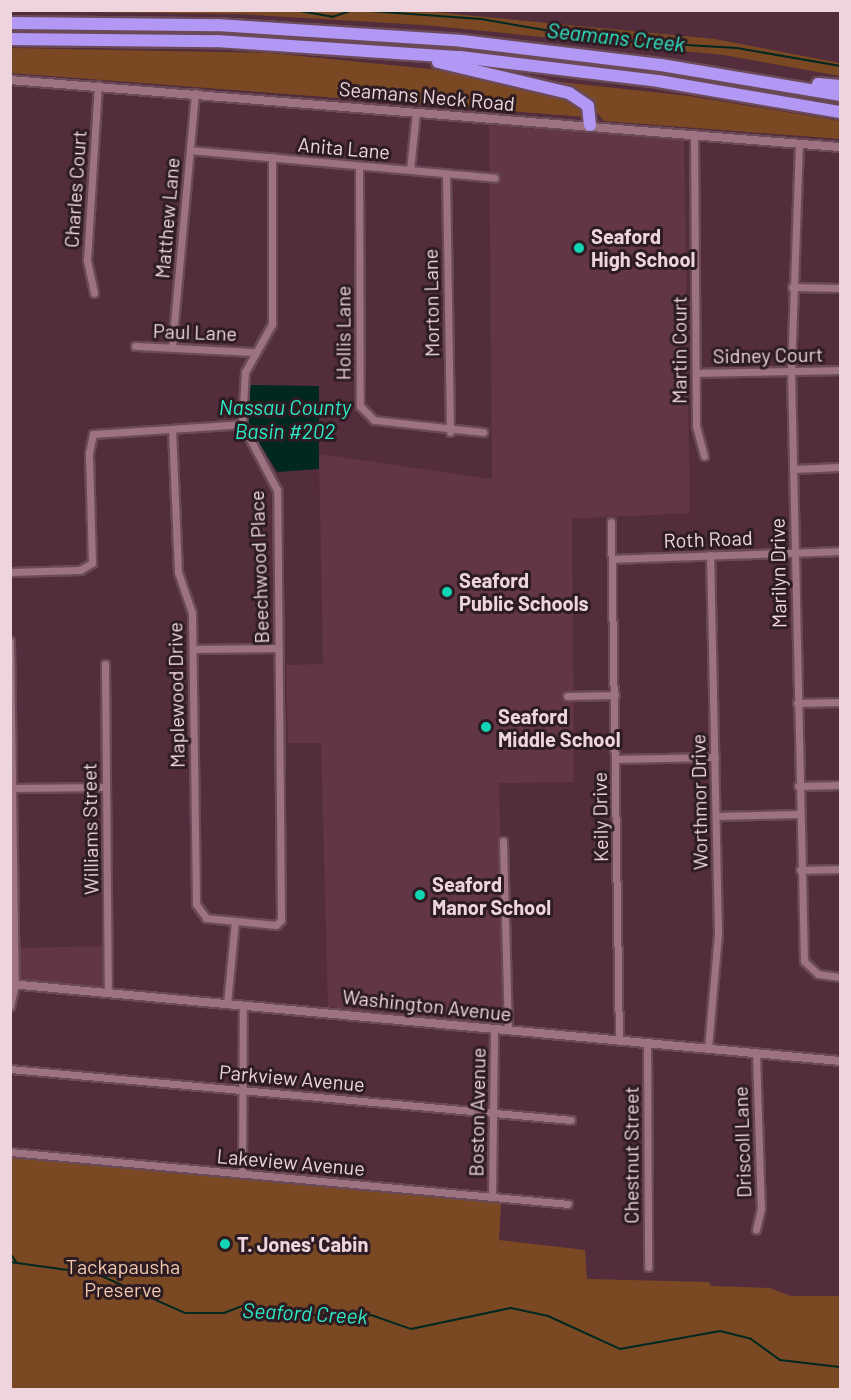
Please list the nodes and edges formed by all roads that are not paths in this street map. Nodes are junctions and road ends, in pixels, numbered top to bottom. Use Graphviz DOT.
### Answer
graph roads {
  1 [pos="10,23"];
  2 [pos="10,39"];
  3 [pos="393,52"];
  4 [pos="725,75"];
  5 [pos="10,80"];
  6 [pos="98,85"];
  7 [pos="840,86"];
  8 [pos="195,93"];
  9 [pos="840,95"];
  10 [pos="416,112"];
  11 [pos="840,112"];
  12 [pos="590,125"];
  13 [pos="694,134"];
  14 [pos="799,142"];
  15 [pos="840,147"];
  16 [pos="190,150"];
  17 [pos="273,157"];
  18 [pos="359,166"];
  19 [pos="410,170"];
  20 [pos="446,174"];
  21 [pos="495,178"];
  22 [pos="792,287"];
  23 [pos="840,288"];
  24 [pos="94,293"];
  25 [pos="135,346"];
  26 [pos="172,346"];
  27 [pos="254,352"];
  28 [pos="840,370"];
  29 [pos="791,371"];
  30 [pos="696,373"];
  31 [pos="242,424"];
  32 [pos="172,429"];
  33 [pos="450,432"];
  34 [pos="483,432"];
  35 [pos="704,456"];
  36 [pos="840,467"];
  37 [pos="793,469"];
  38 [pos="611,522"];
  39 [pos="840,551"];
  40 [pos="794,553"];
  41 [pos="710,555"];
  42 [pos="612,559"];
  43 [pos="10,572"];
  44 [pos="10,642"];
  45 [pos="278,648"];
  46 [pos="193,650"];
  47 [pos="105,664"];
  48 [pos="615,695"];
  49 [pos="567,696"];
  50 [pos="840,702"];
  51 [pos="797,703"];
  52 [pos="11,747"];
  53 [pos="715,757"];
  54 [pos="616,759"];
  55 [pos="840,785"];
  56 [pos="798,786"];
  57 [pos="106,787"];
  58 [pos="13,788"];
  59 [pos="798,814"];
  60 [pos="716,816"];
  61 [pos="503,841"];
  62 [pos="840,869"];
  63 [pos="800,870"];
  64 [pos="236,921"];
  65 [pos="840,977"];
  66 [pos="13,984"];
  67 [pos="108,993"];
  68 [pos="227,1004"];
  69 [pos="10,1006"];
  70 [pos="243,1006"];
  71 [pos="494,1029"];
  72 [pos="508,1030"];
  73 [pos="619,1041"];
  74 [pos="646,1043"];
  75 [pos="708,1048"];
  76 [pos="756,1053"];
  77 [pos="840,1061"];
  78 [pos="10,1069"];
  79 [pos="243,1090"];
  80 [pos="493,1113"];
  81 [pos="571,1120"];
  82 [pos="10,1152"];
  83 [pos="242,1174"];
  84 [pos="492,1197"];
  85 [pos="568,1204"];
  86 [pos="756,1229"];
  87 [pos="648,1267"];
  1 -- 4 [label="highway"];
  2 -- 3 [label="highway"];
  3 -- 11 [label="highway"];
  3 -- 12 [label="highway"];
  4 -- 7 [label="highway"];
  4 -- 9 [label="highway"];
  5 -- 6 [label="street, Seamans Neck Road"];
  6 -- 8 [label="street, Seamans Neck Road"];
  6 -- 24 [label="street, Charles Court"];
  8 -- 10 [label="street, Seamans Neck Road"];
  8 -- 16 [label="street, Matthew Lane"];
  10 -- 12 [label="street, Seamans Neck Road"];
  10 -- 19 [label="street"];
  12 -- 13 [label="street, Seamans Neck Road"];
  13 -- 14 [label="street, Seamans Neck Road"];
  13 -- 30 [label="street, Martin Court"];
  14 -- 15 [label="street, Seamans Neck Road"];
  14 -- 22 [label="street, Marilyn Drive"];
  16 -- 17 [label="street, Anita Lane"];
  16 -- 26 [label="street, Matthew Lane"];
  17 -- 18 [label="street, Anita Lane"];
  17 -- 27 [label="street"];
  18 -- 19 [label="street, Anita Lane"];
  18 -- 33 [label="street, Hollis Lane"];
  19 -- 20 [label="street, Anita Lane"];
  20 -- 21 [label="street, Anita Lane"];
  20 -- 33 [label="street, Morton Lane"];
  22 -- 23 [label="street"];
  22 -- 29 [label="street, Marilyn Drive"];
  25 -- 26 [label="street, Paul Lane"];
  26 -- 27 [label="street, Paul Lane"];
  27 -- 31 [label="street"];
  28 -- 29 [label="street, Sidney Court"];
  29 -- 30 [label="street, Sidney Court"];
  29 -- 37 [label="street, Marilyn Drive"];
  30 -- 35 [label="street, Martin Court"];
  31 -- 32 [label="street"];
  31 -- 45 [label="street, Beechwood Place"];
  32 -- 43 [label="street"];
  32 -- 46 [label="street, Maplewood Drive"];
  33 -- 34 [label="street, Hollis Lane"];
  36 -- 37 [label="street"];
  37 -- 40 [label="street, Marilyn Drive"];
  38 -- 42 [label="street, Keily Drive"];
  39 -- 40 [label="street, Roth Road"];
  40 -- 41 [label="street, Roth Road"];
  40 -- 51 [label="street, Marilyn Drive"];
  41 -- 42 [label="street, Roth Road"];
  41 -- 53 [label="street, Worthmor Drive"];
  42 -- 48 [label="street, Keily Drive"];
  44 -- 52 [label="street"];
  45 -- 46 [label="street"];
  45 -- 64 [label="street, Beechwood Place"];
  46 -- 64 [label="street, Maplewood Drive"];
  47 -- 57 [label="street, Williams Street"];
  48 -- 49 [label="street"];
  48 -- 54 [label="street, Keily Drive"];
  50 -- 51 [label="street"];
  51 -- 56 [label="street, Marilyn Drive"];
  52 -- 58 [label="street"];
  53 -- 54 [label="street"];
  53 -- 60 [label="street, Worthmor Drive"];
  54 -- 73 [label="street, Keily Drive"];
  55 -- 56 [label="street"];
  56 -- 59 [label="street, Marilyn Drive"];
  57 -- 58 [label="street"];
  57 -- 67 [label="street, Williams Street"];
  58 -- 66 [label="street"];
  59 -- 60 [label="street"];
  59 -- 63 [label="street, Marilyn Drive"];
  60 -- 75 [label="street, Worthmor Drive"];
  61 -- 72 [label="street"];
  62 -- 63 [label="street"];
  63 -- 65 [label="street, Marilyn Drive"];
  64 -- 68 [label="street"];
  66 -- 67 [label="street, Washington Avenue"];
  66 -- 69 [label="street"];
  67 -- 68 [label="street, Washington Avenue"];
  68 -- 70 [label="street, Washington Avenue"];
  70 -- 71 [label="street, Washington Avenue"];
  70 -- 79 [label="street"];
  71 -- 72 [label="street, Washington Avenue"];
  71 -- 80 [label="street, Boston Avenue"];
  72 -- 73 [label="street, Washington Avenue"];
  73 -- 74 [label="street, Washington Avenue"];
  74 -- 75 [label="street, Washington Avenue"];
  74 -- 87 [label="street, Chestnut Street"];
  75 -- 76 [label="street, Washington Avenue"];
  76 -- 77 [label="street, Washington Avenue"];
  76 -- 86 [label="street, Driscoll Lane"];
  78 -- 79 [label="street, Parkview Avenue"];
  79 -- 80 [label="street, Parkview Avenue"];
  79 -- 83 [label="street"];
  80 -- 81 [label="street, Parkview Avenue"];
  80 -- 84 [label="street, Boston Avenue"];
  82 -- 83 [label="street, Lakeview Avenue"];
  83 -- 84 [label="street, Lakeview Avenue"];
  84 -- 85 [label="street, Lakeview Avenue"];
}
